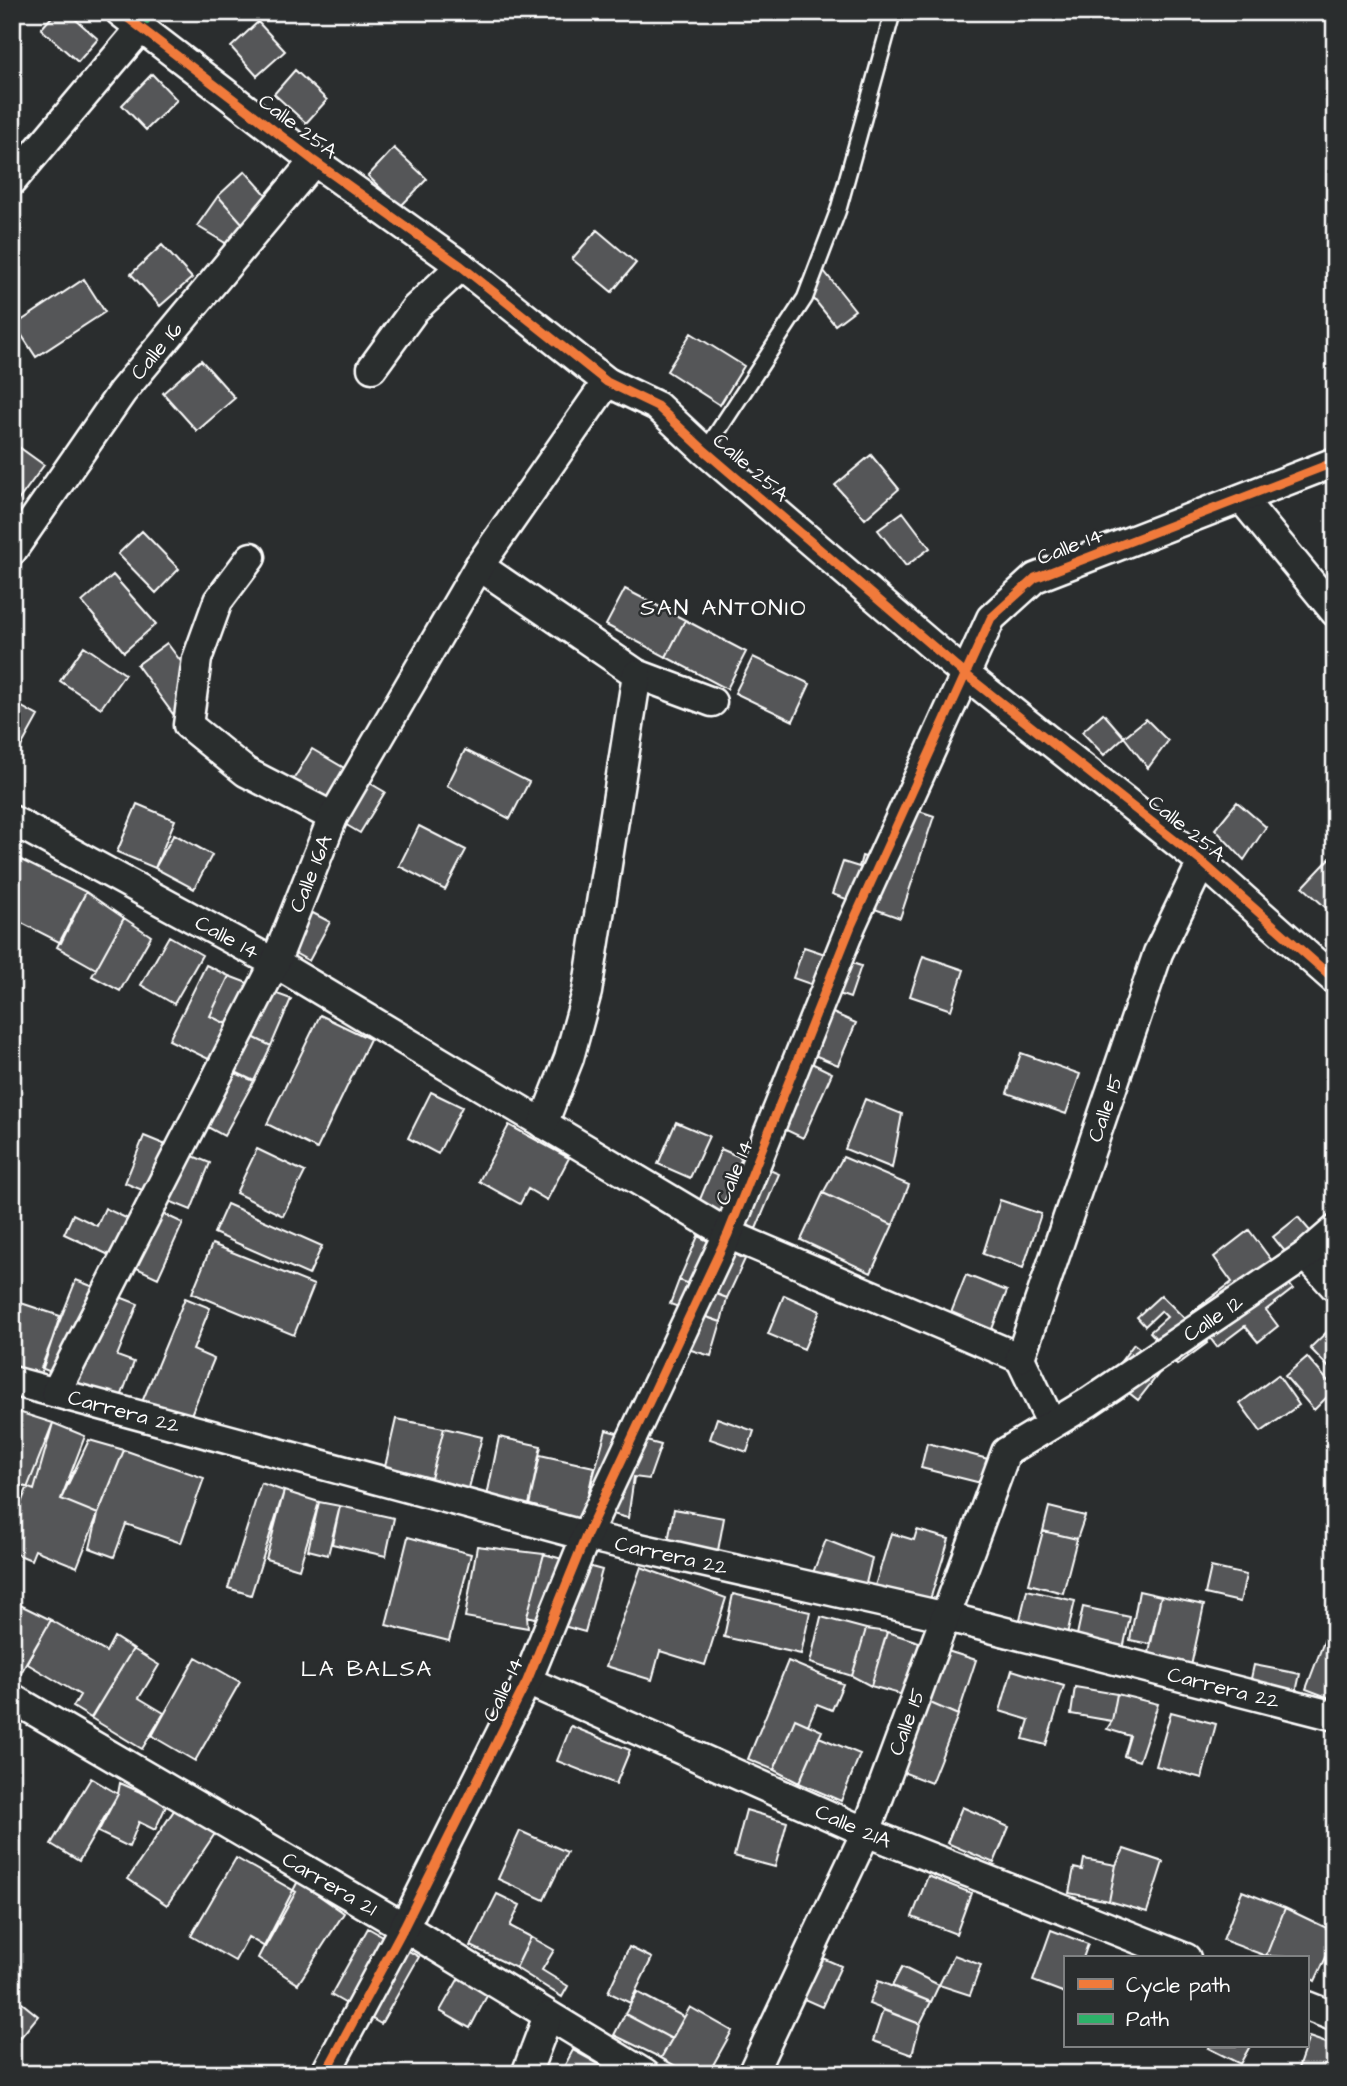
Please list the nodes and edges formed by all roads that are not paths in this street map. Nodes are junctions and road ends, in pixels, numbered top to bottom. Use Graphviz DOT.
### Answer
graph roads {
  1 [pos="893,12"];
  2 [pos="130,21"];
  3 [pos="314,161"];
  4 [pos="12,181"];
  5 [pos="461,266"];
  6 [pos="372,369"];
  7 [pos="607,382"];
  8 [pos="705,451"];
  9 [pos="1335,462"];
  10 [pos="1242,499"];
  11 [pos="12,551"];
  12 [pos="251,557"];
  13 [pos="479,566"];
  14 [pos="1335,612"];
  15 [pos="637,674"];
  16 [pos="965,674"];
  17 [pos="712,702"];
  18 [pos="333,817"];
  19 [pos="12,820"];
  20 [pos="1202,862"];
  21 [pos="275,963"];
  22 [pos="1335,980"];
  23 [pos="543,1124"];
  24 [pos="1335,1230"];
  25 [pos="728,1234"];
  26 [pos="1306,1255"];
  27 [pos="1335,1287"];
  28 [pos="1020,1358"];
  29 [pos="12,1381"];
  30 [pos="56,1392"];
  31 [pos="1088,1402"];
  32 [pos="1051,1423"];
  33 [pos="586,1536"];
  34 [pos="947,1617"];
  35 [pos="527,1681"];
  36 [pos="12,1698"];
  37 [pos="1335,1716"];
  38 [pos="866,1832"];
  39 [pos="404,1927"];
  40 [pos="1181,1956"];
  41 [pos="1308,2006"];
  42 [pos="548,2016"];
  43 [pos="1335,2017"];
  44 [pos="325,2074"];
  45 [pos="526,2074"];
  46 [pos="645,2074"];
  47 [pos="752,2074"];
  1 -- 8 [label="lane"];
  2 -- 3 [label="street, Calle 25A"];
  2 -- 4 [label="street"];
  3 -- 5 [label="street, Calle 25A"];
  3 -- 11 [label="street, Calle 16"];
  5 -- 6 [label="street"];
  5 -- 7 [label="street, Calle 25A"];
  7 -- 8 [label="street, Calle 25A"];
  7 -- 13 [label="street, Calle 16A"];
  8 -- 16 [label="street, Calle 25A"];
  9 -- 10 [label="street, Calle 14"];
  10 -- 14 [label="street"];
  10 -- 16 [label="street, Calle 14"];
  12 -- 18 [label="street"];
  13 -- 15 [label="street"];
  13 -- 18 [label="street, Calle 16A"];
  15 -- 17 [label="street"];
  15 -- 23 [label="street"];
  16 -- 20 [label="street, Calle 25A"];
  16 -- 25 [label="street, Calle 14"];
  18 -- 21 [label="street, Calle 16A"];
  19 -- 21 [label="street, Calle 14"];
  20 -- 22 [label="street, Calle 25A"];
  20 -- 28 [label="street, Calle 15"];
  21 -- 23 [label="street, Calle 14"];
  21 -- 30 [label="street, Calle 16A"];
  23 -- 25 [label="street, Calle 14"];
  24 -- 26 [label="street, Calle 12"];
  25 -- 28 [label="street, Calle 14"];
  25 -- 33 [label="street, Calle 14"];
  26 -- 27 [label="street"];
  26 -- 31 [label="street, Calle 12"];
  28 -- 32 [label="street"];
  29 -- 30 [label="street, Carrera 22"];
  30 -- 33 [label="street, Carrera 22"];
  31 -- 32 [label="street, Calle 15"];
  32 -- 34 [label="street, Calle 15"];
  33 -- 34 [label="street, Carrera 22"];
  33 -- 35 [label="street, Calle 14"];
  34 -- 37 [label="street, Carrera 22"];
  34 -- 38 [label="street, Calle 15"];
  35 -- 38 [label="street, Calle 21A"];
  35 -- 39 [label="street, Calle 14"];
  36 -- 39 [label="street, Carrera 21"];
  38 -- 40 [label="street, Calle 21A"];
  38 -- 47 [label="street, Calle 15"];
  39 -- 42 [label="street, Carrera 21"];
  39 -- 44 [label="street, Calle 14"];
  41 -- 43 [label="street"];
  42 -- 45 [label="street"];
  42 -- 46 [label="street, Carrera 21"];
}
